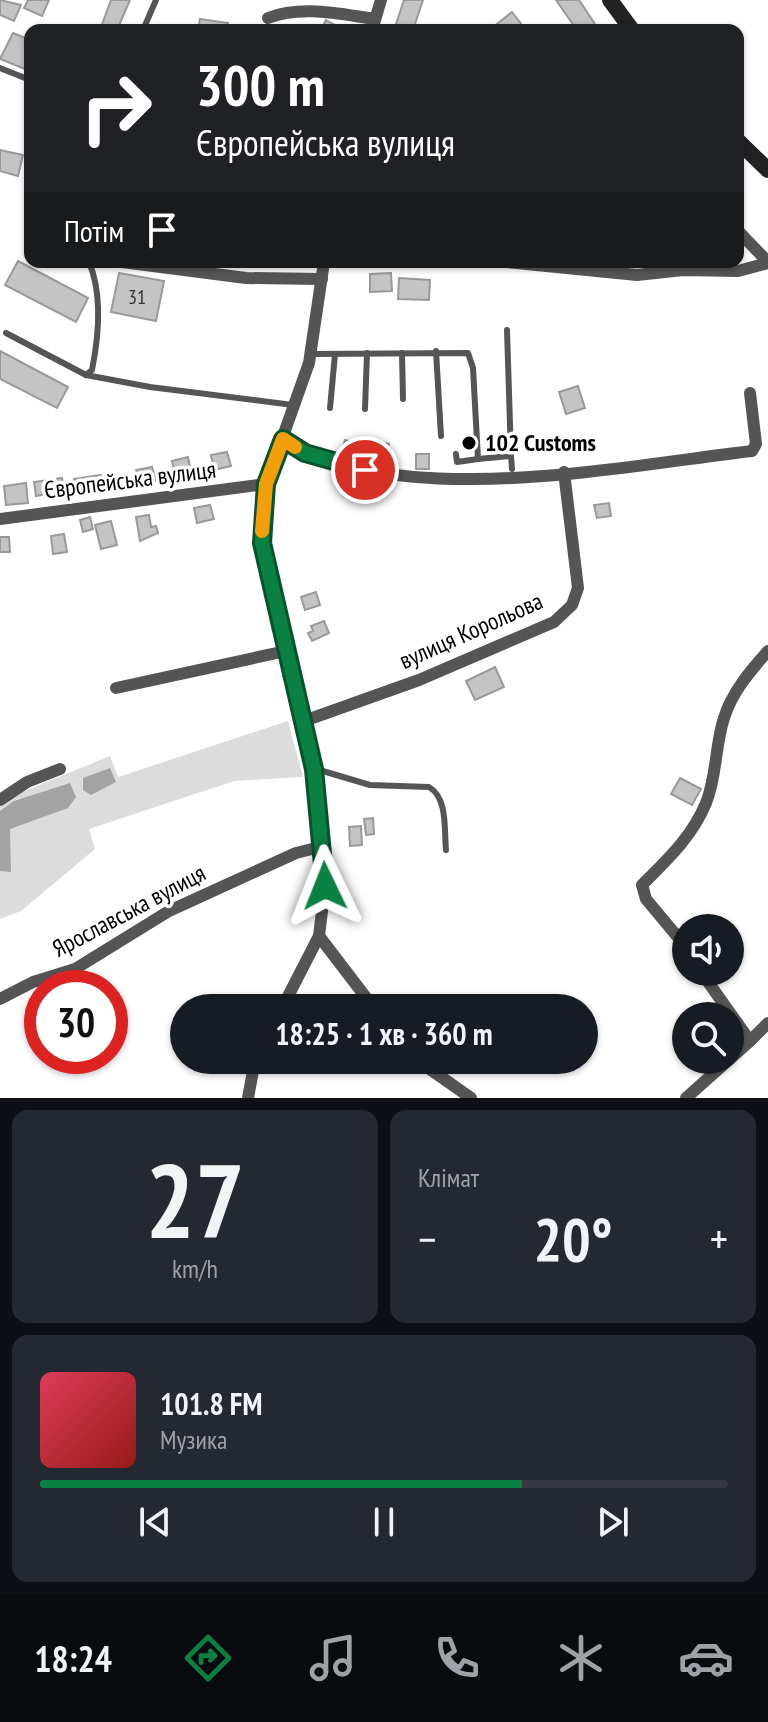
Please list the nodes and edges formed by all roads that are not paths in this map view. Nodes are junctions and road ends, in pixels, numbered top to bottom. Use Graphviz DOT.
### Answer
graph roads {
  1 [pos="156,0"];
  2 [pos="381,0"];
  3 [pos="610,0"];
  4 [pos="268,18"];
  5 [pos="146,24"];
  6 [pos="374,24"];
  7 [pos="628,24"];
  8 [pos="0,68"];
  9 [pos="24,78"];
  10 [pos="744,147"];
  11 [pos="768,170"];
  12 [pos="744,237"];
  13 [pos="768,262"];
  14 [pos="92,268"];
  15 [pos="168,268"];
  16 [pos="323,268"];
  17 [pos="567,268"];
  18 [pos="322,279"];
  19 [pos="507,330"];
  20 [pos="6,333"];
  21 [pos="436,351"];
  22 [pos="367,353"];
  23 [pos="402,353"];
  24 [pos="311,354"];
  25 [pos="335,354"];
  26 [pos="86,375"];
  27 [pos="750,393"];
  28 [pos="403,399"];
  29 [pos="296,406"];
  30 [pos="330,408"];
  31 [pos="365,409"];
  32 [pos="441,436"];
  33 [pos="283,439"];
  34 [pos="456,454"];
  35 [pos="511,456"];
  36 [pos="478,459"];
  37 [pos="512,469"];
  38 [pos="564,472"];
  39 [pos="266,484"];
  40 [pos="0,519"];
  41 [pos="286,651"];
  42 [pos="768,651"];
  43 [pos="116,688"];
  44 [pos="304,721"];
  45 [pos="60,769"];
  46 [pos="314,769"];
  47 [pos="0,800"];
  48 [pos="324,846"];
  49 [pos="446,850"];
  50 [pos="672,930"];
  51 [pos="319,936"];
  52 [pos="711,986"];
  53 [pos="289,994"];
  54 [pos="363,994"];
  55 [pos="0,999"];
  56 [pos="768,1023"];
  57 [pos="750,1041"];
  58 [pos="252,1074"];
  59 [pos="437,1074"];
  60 [pos="248,1098"];
  61 [pos="471,1098"];
  62 [pos="686,1098"];
  1 -- 5 [label="lane"];
  2 -- 6 [label="street"];
  3 -- 7 [label="main road"];
  4 -- 6 [label="street"];
  8 -- 9 [label="lane"];
  10 -- 11 [label="main road"];
  12 -- 13 [label="street"];
  13 -- 17 [label="street"];
  14 -- 26 [label="lane"];
  15 -- 18 [label="street"];
  16 -- 18 [label="street"];
  18 -- 24 [label="street"];
  19 -- 35 [label="lane"];
  20 -- 26 [label="lane"];
  21 -- 23 [label="lane"];
  21 -- 32 [label="lane"];
  21 -- 36 [label="lane"];
  22 -- 23 [label="lane"];
  22 -- 25 [label="lane"];
  22 -- 31 [label="lane"];
  23 -- 28 [label="lane"];
  24 -- 25 [label="lane"];
  24 -- 29 [label="street"];
  25 -- 30 [label="lane"];
  26 -- 29 [label="lane"];
  27 -- 38 [label="street"];
  29 -- 33 [label="street"];
  33 -- 38 [label="street"];
  33 -- 39 [label="street"];
  34 -- 36 [label="lane"];
  35 -- 36 [label="lane"];
  35 -- 37 [label="lane"];
  38 -- 44 [label="street, вулиця Корольова"];
  39 -- 40 [label="street, Європейська вулиця"];
  39 -- 41 [label="street"];
  41 -- 43 [label="street"];
  41 -- 44 [label="street"];
  42 -- 50 [label="street"];
  44 -- 46 [label="street"];
  45 -- 47 [label="street"];
  46 -- 48 [label="street"];
  46 -- 49 [label="lane"];
  48 -- 51 [label="street"];
  48 -- 55 [label="street, Ярославська вулиця"];
  51 -- 53 [label="street"];
  51 -- 54 [label="street"];
  52 -- 57 [label="street"];
  56 -- 57 [label="street"];
  57 -- 62 [label="street"];
  58 -- 60 [label="street"];
  59 -- 61 [label="street"];
}
